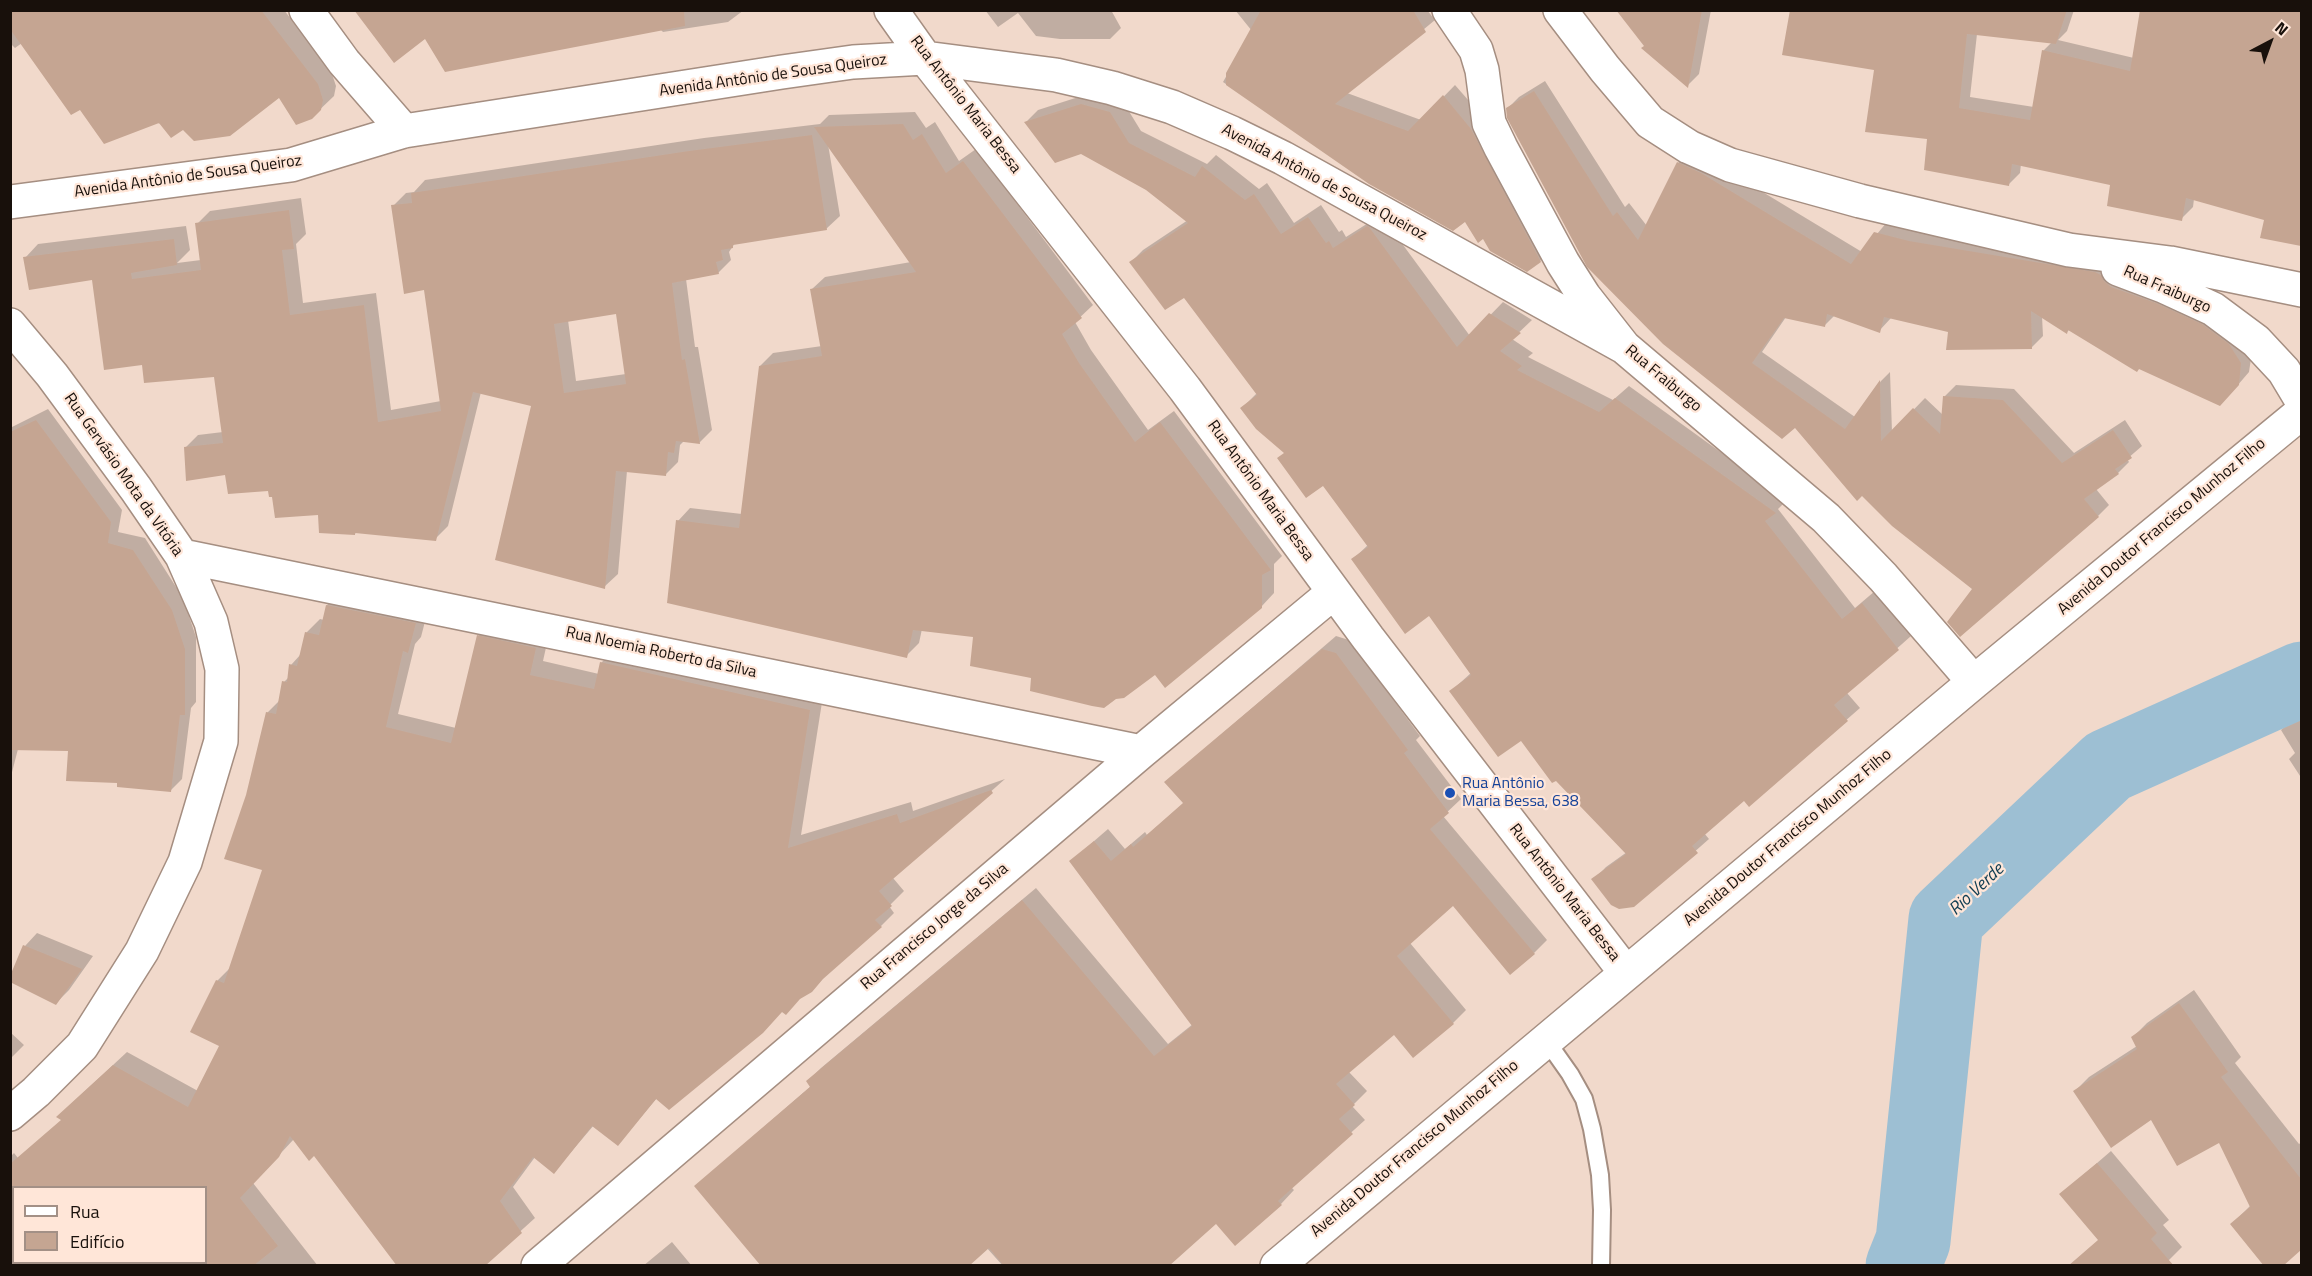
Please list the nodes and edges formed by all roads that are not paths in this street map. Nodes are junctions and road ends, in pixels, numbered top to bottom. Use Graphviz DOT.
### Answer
graph roads {
  1 [pos="306,10"];
  2 [pos="891,10"];
  3 [pos="1449,10"];
  4 [pos="1560,10"];
  5 [pos="925,58"];
  6 [pos="404,131"];
  7 [pos="10,202"];
  8 [pos="2069,250"];
  9 [pos="2301,290"];
  10 [pos="10,325"];
  11 [pos="1624,347"];
  12 [pos="2301,401"];
  13 [pos="2301,412"];
  14 [pos="182,556"];
  15 [pos="1334,592"];
  16 [pos="1974,682"];
  17 [pos="1141,752"];
  18 [pos="1626,973"];
  19 [pos="1546,1040"];
  20 [pos="10,1114"];
  21 [pos="538,1266"];
  22 [pos="1277,1266"];
  23 [pos="1601,1266"];
  1 -- 6 [label="street"];
  2 -- 5 [label="street, Rua Antônio Maria Bessa"];
  3 -- 11 [label="street, Rua Fraiburgo"];
  4 -- 8 [label="street, Rua Fraiburgo"];
  5 -- 6 [label="street, Avenida Antônio de Sousa Queiroz"];
  5 -- 11 [label="street, Avenida Antônio de Sousa Queiroz"];
  5 -- 15 [label="street, Rua Antônio Maria Bessa"];
  6 -- 7 [label="street, Avenida Antônio de Sousa Queiroz"];
  8 -- 9 [label="street, Rua Fraiburgo"];
  8 -- 12 [label="street, Rua Fraiburgo"];
  10 -- 14 [label="street, Rua Gervásio Mota da Vitória"];
  11 -- 16 [label="street, Rua Fraiburgo"];
  13 -- 16 [label="street, Avenida Doutor Francisco Munhoz Filho"];
  14 -- 17 [label="street, Rua Noemia Roberto da Silva"];
  14 -- 20 [label="street, Rua Gervásio Mota da Vitória"];
  15 -- 17 [label="street, Rua Francisco Jorge da Silva"];
  15 -- 18 [label="street, Rua Antônio Maria Bessa"];
  16 -- 18 [label="street, Avenida Doutor Francisco Munhoz Filho"];
  17 -- 21 [label="street, Rua Francisco Jorge da Silva"];
  18 -- 19 [label="street, Avenida Doutor Francisco Munhoz Filho"];
  19 -- 22 [label="street, Avenida Doutor Francisco Munhoz Filho"];
  19 -- 23 [label="lane"];
}
